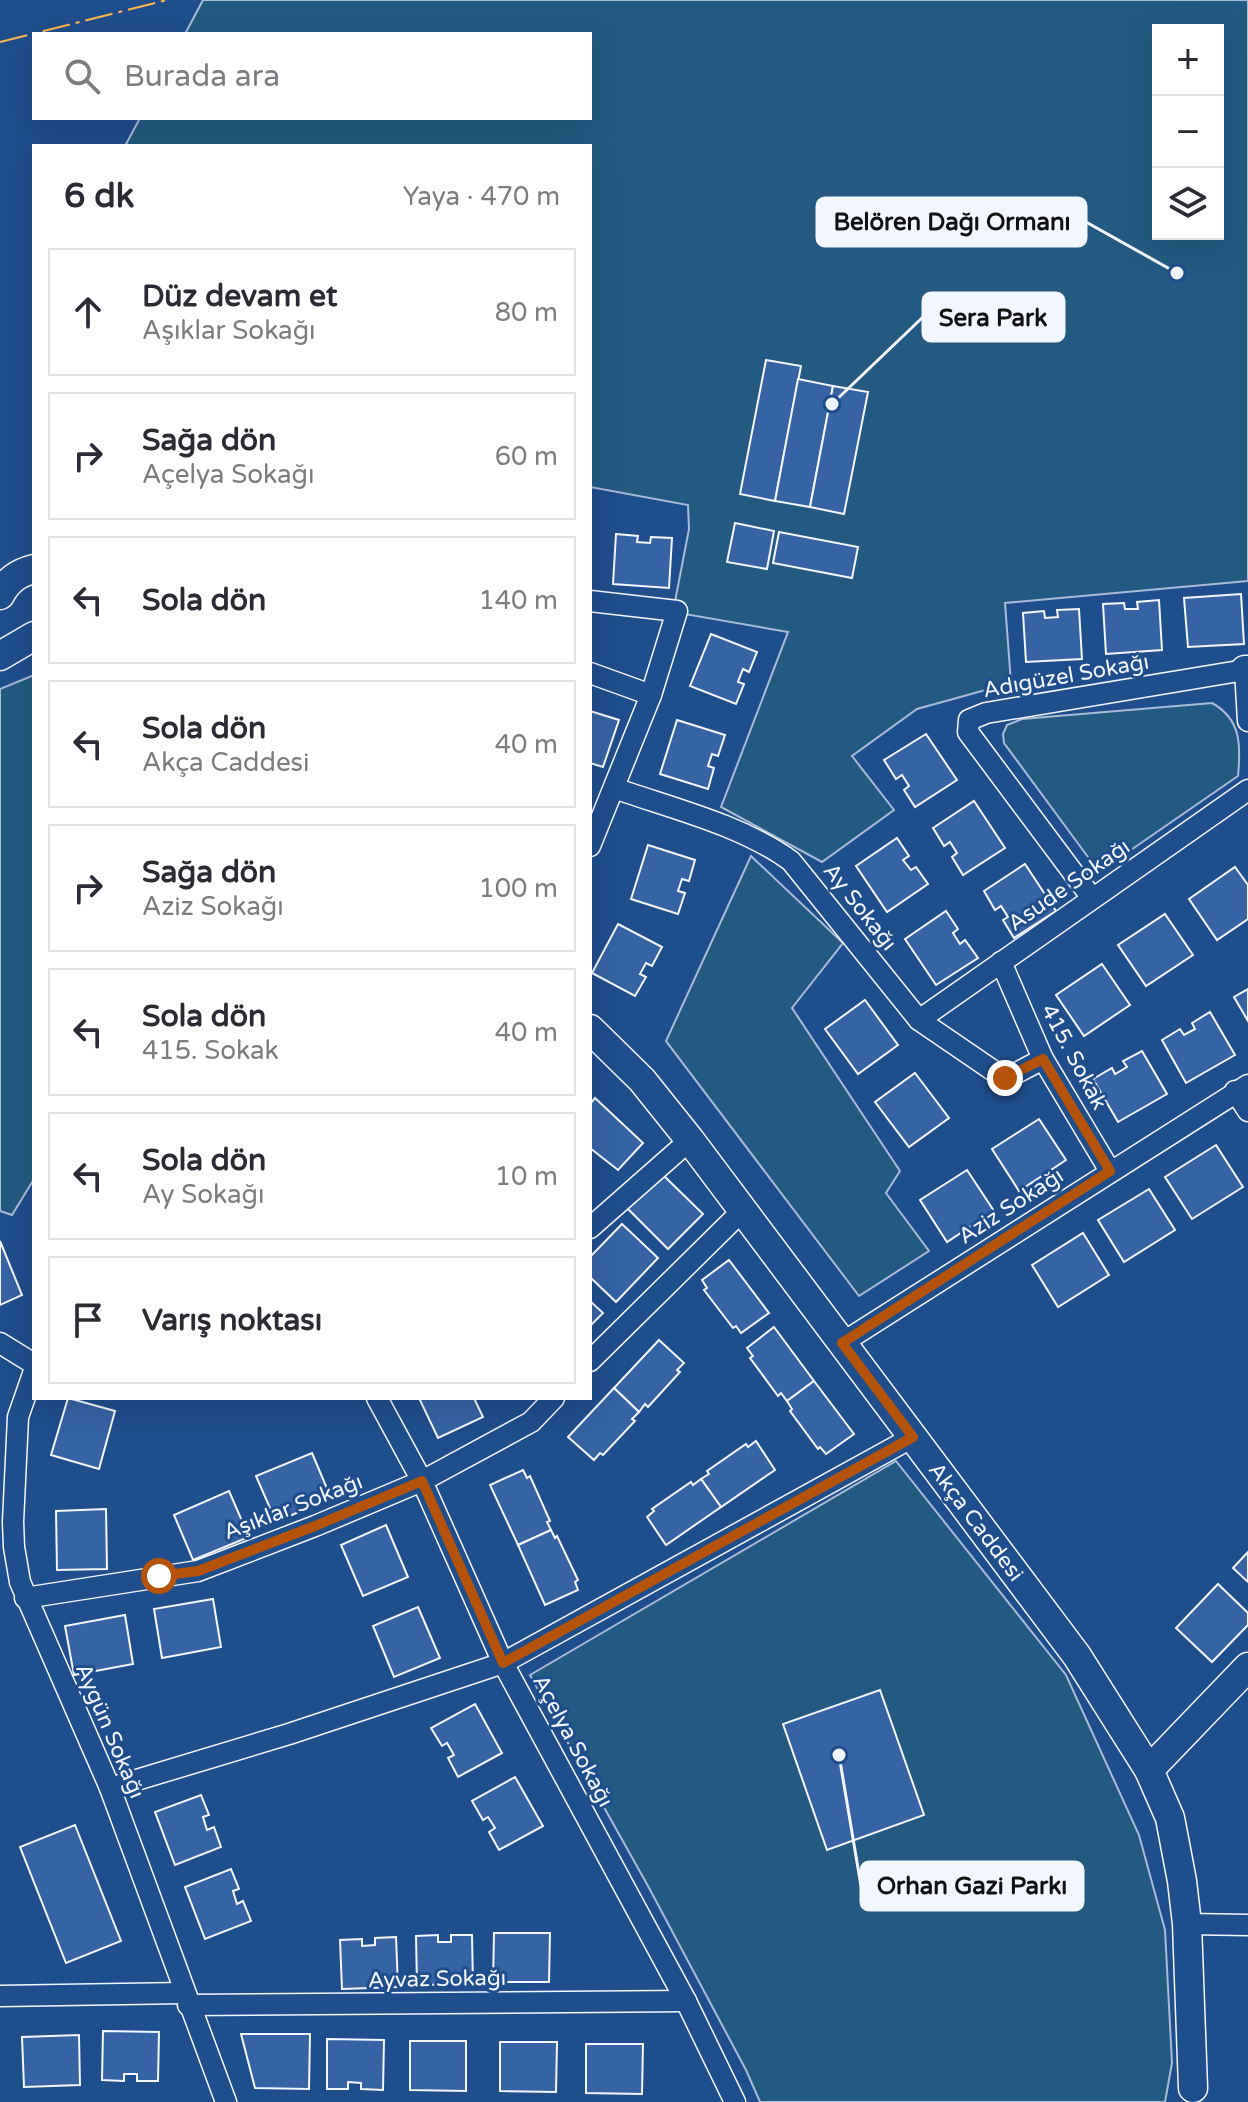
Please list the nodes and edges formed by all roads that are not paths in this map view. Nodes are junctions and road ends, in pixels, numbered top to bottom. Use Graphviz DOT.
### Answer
graph roads {
  1 [pos="592,601"];
  2 [pos="32,637"];
  3 [pos="0,656"];
  4 [pos="1247,670"];
  5 [pos="592,674"];
  6 [pos="651,695"];
  7 [pos="1248,721"];
  8 [pos="614,788"];
  9 [pos="1248,790"];
  10 [pos="592,841"];
  11 [pos="1092,898"];
  12 [pos="1001,962"];
  13 [pos="919,1020"];
  14 [pos="592,1031"];
  15 [pos="1043,1059"];
  16 [pos="1242,1088"];
  17 [pos="1248,1111"];
  18 [pos="690,1140"];
  19 [pos="1110,1171"];
  20 [pos="743,1210"];
  21 [pos="593,1222"];
  22 [pos="0,1343"];
  23 [pos="842,1343"];
  24 [pos="592,1359"];
  25 [pos="32,1363"];
  26 [pos="32,1377"];
  27 [pos="378,1400"];
  28 [pos="552,1400"];
  29 [pos="913,1437"];
  30 [pos="422,1481"];
  31 [pos="8,1567"];
  32 [pos="25,1598"];
  33 [pos="503,1663"];
  34 [pos="1248,1667"];
  35 [pos="1149,1770"];
  36 [pos="110,1788"];
  37 [pos="1187,1924"];
  38 [pos="1248,1925"];
  39 [pos="0,1996"];
  40 [pos="186,1999"];
  41 [pos="686,2001"];
  42 [pos="1194,2097"];
  43 [pos="226,2102"];
  44 [pos="735,2102"];
  1 -- 6 [label="street"];
  2 -- 3 [label="main road"];
  4 -- 7 [label="street, Adıgüzel Sokağı"];
  4 -- 11 [label="street, Adıgüzel Sokağı"];
  5 -- 6 [label="street"];
  6 -- 8 [label="street"];
  8 -- 10 [label="street"];
  8 -- 13 [label="street, Ay Sokağı"];
  9 -- 11 [label="street, Asude Sokağı"];
  11 -- 12 [label="street, Asude Sokağı"];
  12 -- 13 [label="street, Asude Sokağı"];
  12 -- 15 [label="street, 415. Sokak"];
  13 -- 15 [label="street, Ay Sokağı"];
  14 -- 18 [label="main road, Akça Caddesi"];
  15 -- 19 [label="street, 415. Sokak"];
  16 -- 17 [label="street"];
  16 -- 19 [label="street, Aziz Sokağı"];
  18 -- 20 [label="main road, Akça Caddesi"];
  18 -- 21 [label="street"];
  19 -- 23 [label="street, Aziz Sokağı"];
  20 -- 23 [label="main road, Akça Caddesi"];
  20 -- 24 [label="street"];
  22 -- 25 [label="street"];
  23 -- 29 [label="main road, Akça Caddesi"];
  26 -- 31 [label="street, Aygün Sokağı"];
  27 -- 30 [label="street, Açelya Sokağı"];
  28 -- 30 [label="street, Aşıklar Sokağı"];
  29 -- 33 [label="street"];
  29 -- 35 [label="main road, Akça Caddesi"];
  30 -- 32 [label="street, Aşıklar Sokağı"];
  30 -- 33 [label="street, Açelya Sokağı"];
  31 -- 32 [label="street, Aygün Sokağı"];
  32 -- 36 [label="street, Aygün Sokağı"];
  33 -- 36 [label="street"];
  33 -- 41 [label="street, Açelya Sokağı"];
  34 -- 35 [label="main road"];
  35 -- 37 [label="main road, Akça Caddesi"];
  36 -- 40 [label="street, Aygün Sokağı"];
  37 -- 38 [label="street"];
  37 -- 42 [label="main road, Akça Caddesi"];
  39 -- 40 [label="street, Ayvaz Sokağı"];
  40 -- 41 [label="street, Ayvaz Sokağı"];
  40 -- 43 [label="street, Aygün Sokağı"];
  41 -- 44 [label="street, Açelya Sokağı"];
}
